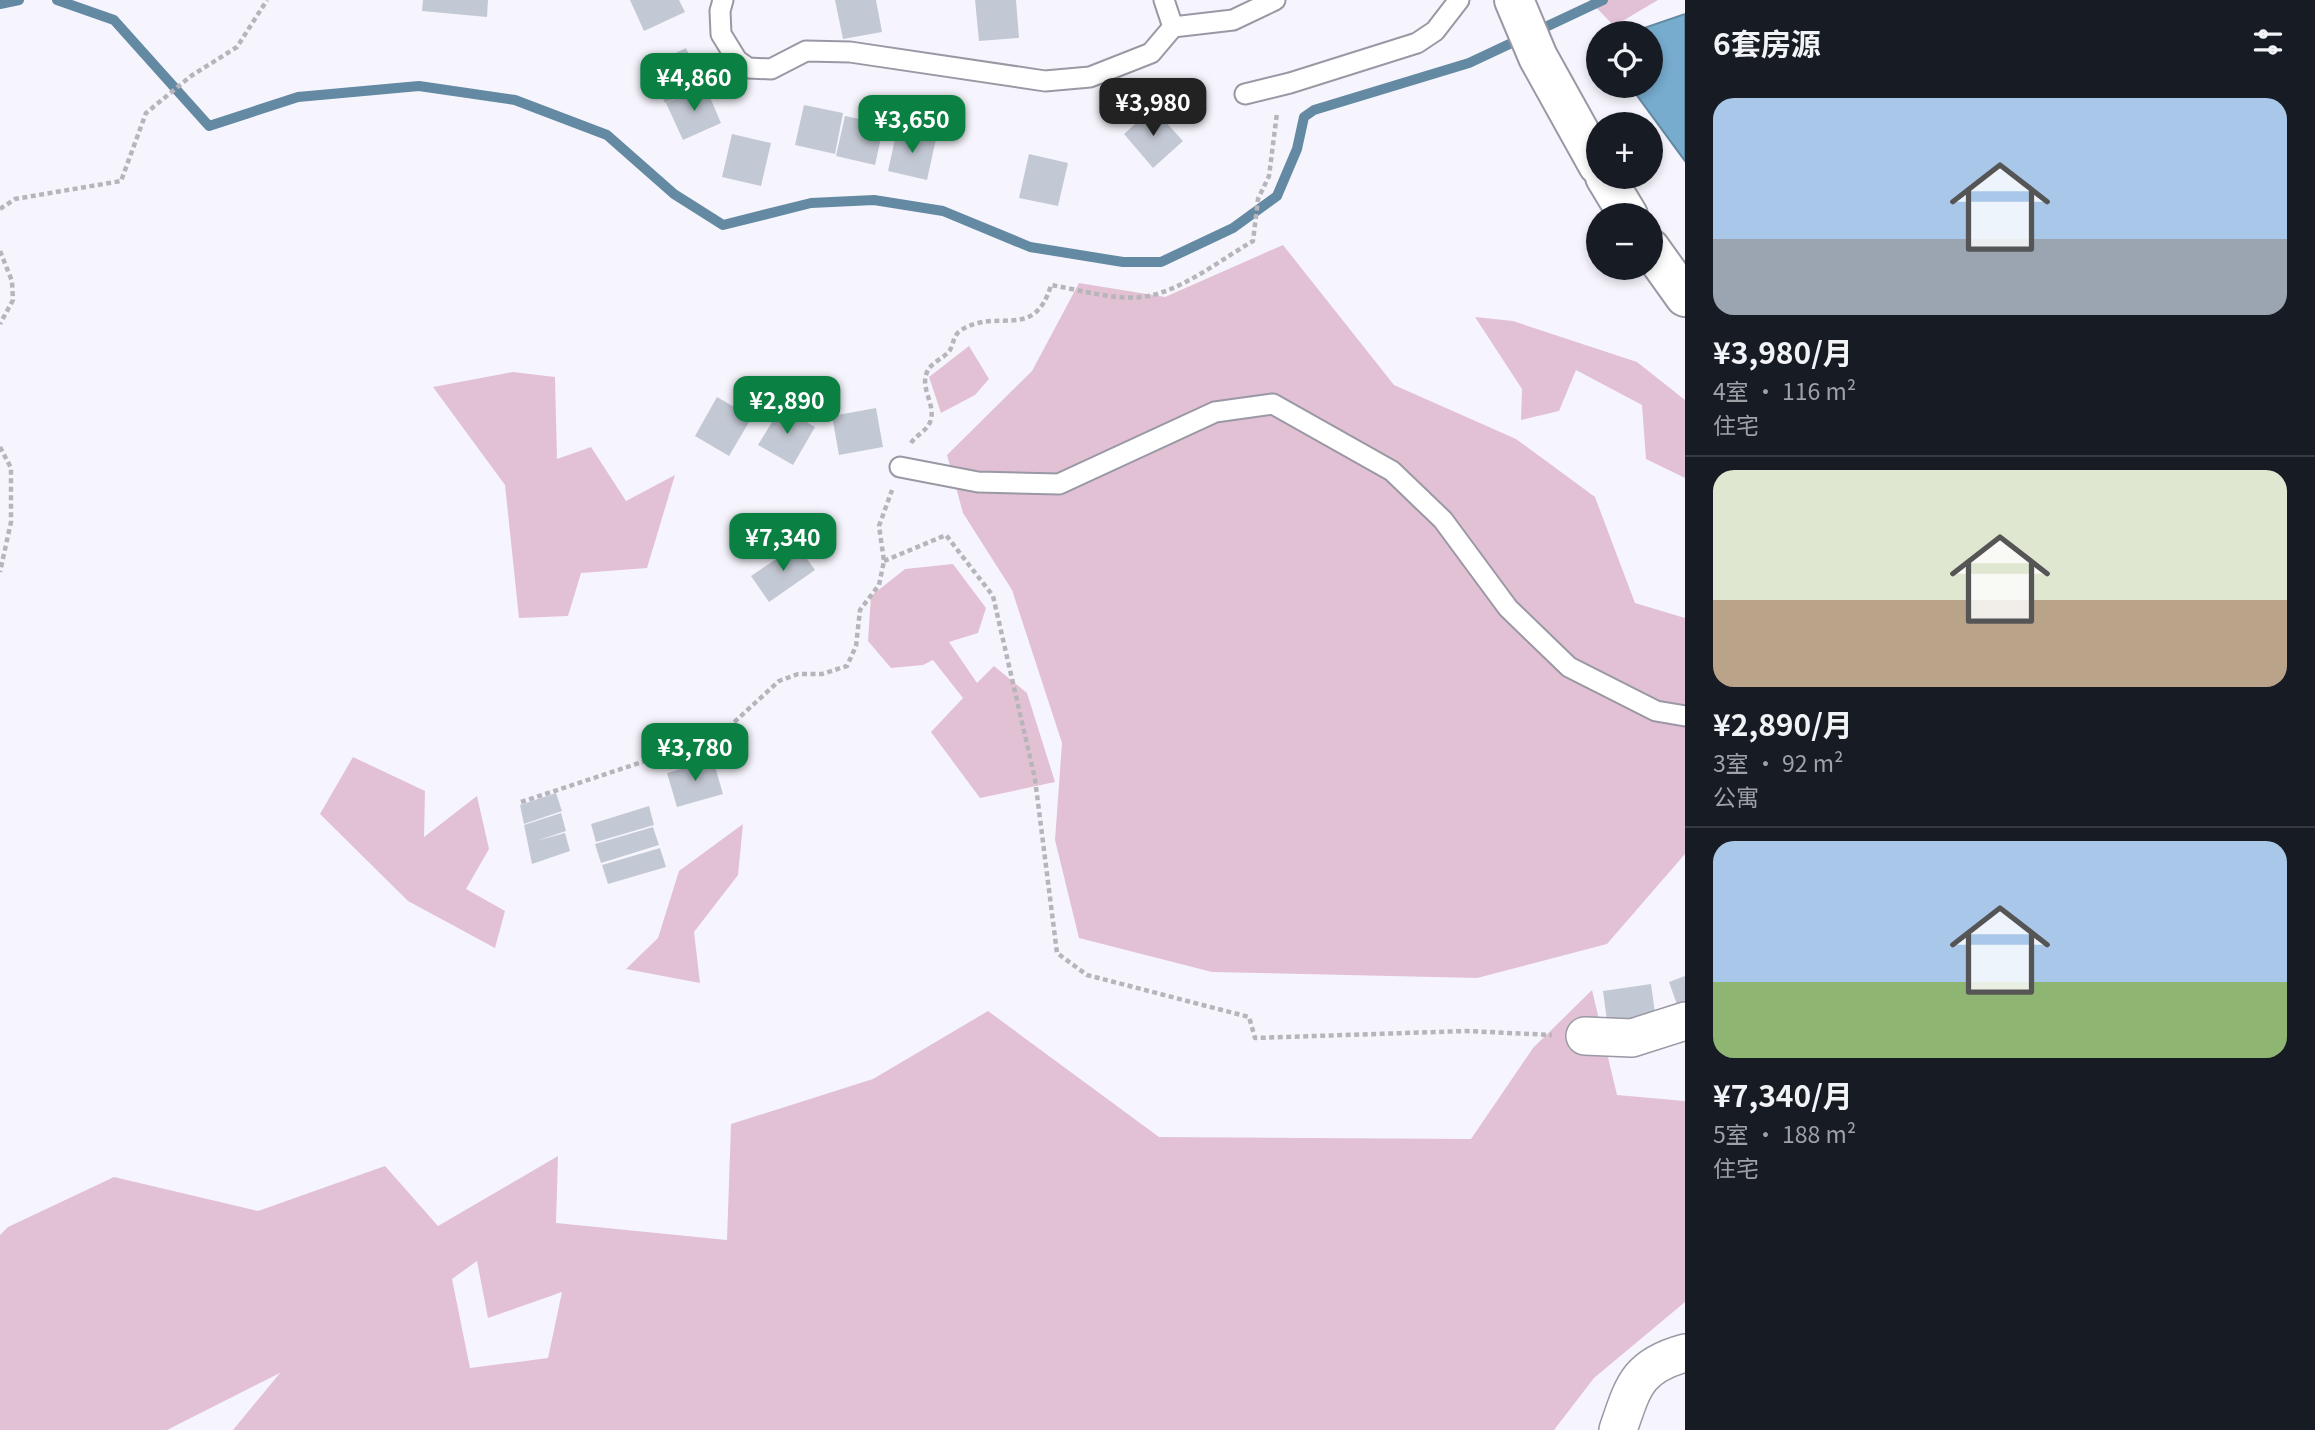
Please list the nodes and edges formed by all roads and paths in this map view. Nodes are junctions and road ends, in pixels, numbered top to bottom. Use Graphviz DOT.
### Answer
graph roads {
  1 [pos="267,0"];
  2 [pos="723,0"];
  3 [pos="1164,0"];
  4 [pos="1275,0"];
  5 [pos="1459,0"];
  6 [pos="1514,1"];
  7 [pos="1173,27"];
  8 [pos="1290,83"];
  9 [pos="1245,94"];
  10 [pos="1586,143"];
  11 [pos="0,209"];
  12 [pos="0,251"];
  13 [pos="1663,266"];
  14 [pos="1685,297"];
  15 [pos="0,324"];
  16 [pos="0,447"];
  17 [pos="901,467"];
  18 [pos="884,561"];
  19 [pos="0,572"];
  20 [pos="1685,716"];
  21 [pos="521,802"];
  22 [pos="1685,1021"];
  23 [pos="1585,1036"];
  24 [pos="1685,1353"];
  25 [pos="1618,1430"];
  1 -- 11 [label="path"];
  2 -- 7 [label="lane"];
  3 -- 7 [label="lane"];
  4 -- 7 [label="lane"];
  5 -- 8 [label="lane"];
  6 -- 10 [label="main road"];
  8 -- 9 [label="lane"];
  8 -- 17 [label="path"];
  12 -- 15 [label="path"];
  13 -- 14 [label="main road"];
  16 -- 19 [label="path"];
  17 -- 18 [label="path"];
  17 -- 20 [label="lane"];
  18 -- 21 [label="path"];
  18 -- 23 [label="path"];
  22 -- 23 [label="street"];
  24 -- 25 [label="street"];
}
